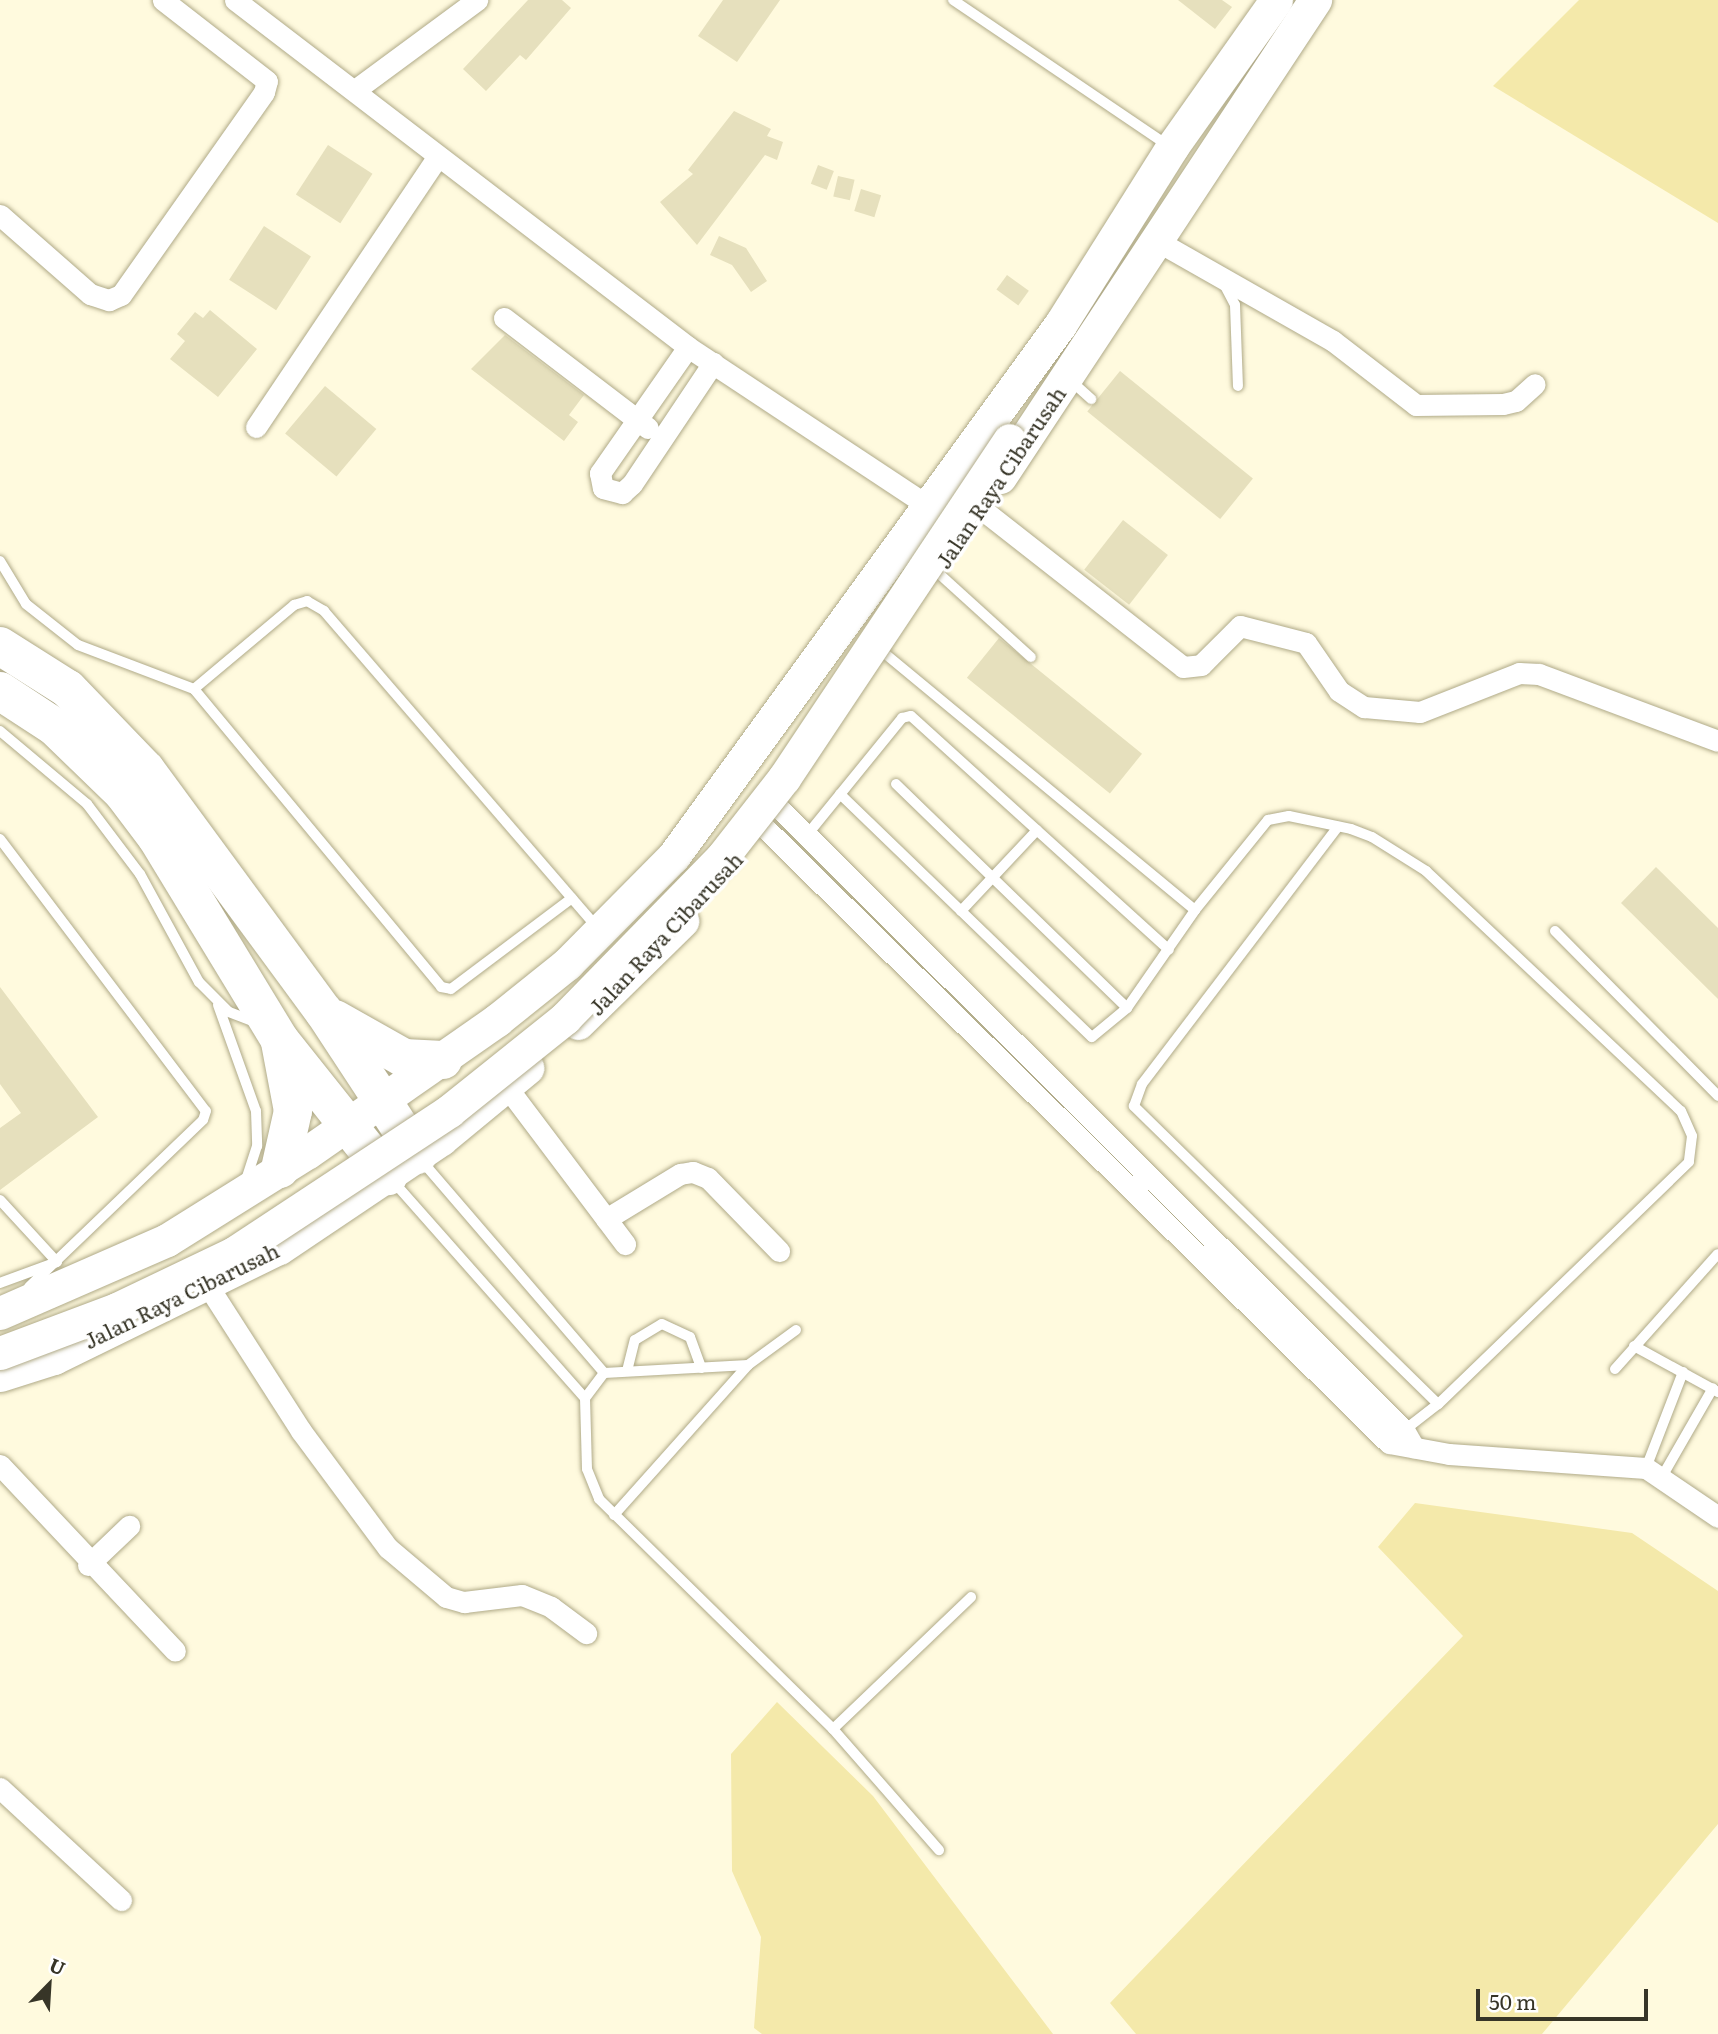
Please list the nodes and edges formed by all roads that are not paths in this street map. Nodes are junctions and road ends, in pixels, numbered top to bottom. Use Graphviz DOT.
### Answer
graph roads {
  1 [pos="163,0"];
  2 [pos="235,0"];
  3 [pos="477,0"];
  4 [pos="953,0"];
  5 [pos="1276,0"];
  6 [pos="1315,0"];
  7 [pos="260,7"];
  8 [pos="355,90"];
  9 [pos="1172,147"];
  10 [pos="438,156"];
  11 [pos="0,215"];
  12 [pos="1159,242"];
  13 [pos="1135,278"];
  14 [pos="1218,279"];
  15 [pos="504,318"];
  16 [pos="1060,325"];
  17 [pos="688,346"];
  18 [pos="713,363"];
  19 [pos="1067,378"];
  20 [pos="1535,384"];
  21 [pos="1238,386"];
  22 [pos="1091,399"];
  23 [pos="637,419"];
  24 [pos="256,427"];
  25 [pos="661,438"];
  26 [pos="1004,438"];
  27 [pos="925,504"];
  28 [pos="979,507"];
  29 [pos="0,561"];
  30 [pos="936,571"];
  31 [pos="0,646"];
  32 [pos="883,652"];
  33 [pos="1031,657"];
  34 [pos="194,689"];
  35 [pos="0,691"];
  36 [pos="0,731"];
  37 [pos="1718,741"];
  38 [pos="896,784"];
  39 [pos="840,794"];
  40 [pos="770,816"];
  41 [pos="1338,827"];
  42 [pos="1037,830"];
  43 [pos="807,835"];
  44 [pos="0,839"];
  45 [pos="993,878"];
  46 [pos="572,898"];
  47 [pos="1195,909"];
  48 [pos="961,911"];
  49 [pos="601,931"];
  50 [pos="1555,931"];
  51 [pos="1168,950"];
  52 [pos="217,1002"];
  53 [pos="1127,1008"];
  54 [pos="324,1012"];
  55 [pos="276,1034"];
  56 [pos="443,1060"];
  57 [pos="506,1086"];
  58 [pos="391,1095"];
  59 [pos="1718,1096"];
  60 [pos="350,1123"];
  61 [pos="415,1157"];
  62 [pos="294,1160"];
  63 [pos="242,1192"];
  64 [pos="0,1200"];
  65 [pos="341,1207"];
  66 [pos="606,1219"];
  67 [pos="625,1244"];
  68 [pos="779,1251"];
  69 [pos="1718,1254"];
  70 [pos="57,1262"];
  71 [pos="0,1283"];
  72 [pos="208,1286"];
  73 [pos="0,1313"];
  74 [pos="796,1330"];
  75 [pos="0,1339"];
  76 [pos="1634,1346"];
  77 [pos="0,1353"];
  78 [pos="54,1358"];
  79 [pos="748,1365"];
  80 [pos="701,1368"];
  81 [pos="1615,1369"];
  82 [pos="627,1371"];
  83 [pos="1683,1372"];
  84 [pos="604,1373"];
  85 [pos="0,1375"];
  86 [pos="1716,1390"];
  87 [pos="0,1398"];
  88 [pos="585,1398"];
  89 [pos="1438,1404"];
  90 [pos="1402,1440"];
  91 [pos="0,1465"];
  92 [pos="1655,1471"];
  93 [pos="614,1515"];
  94 [pos="1718,1517"];
  95 [pos="129,1526"];
  96 [pos="88,1565"];
  97 [pos="971,1597"];
  98 [pos="586,1633"];
  99 [pos="175,1651"];
  100 [pos="832,1729"];
  101 [pos="0,1788"];
  102 [pos="939,1850"];
  103 [pos="121,1900"];
  1 -- 11 [label="street"];
  2 -- 7 [label="street"];
  3 -- 8 [label="street"];
  4 -- 9 [label="lane"];
  5 -- 9 [label="main road, Jalan Raya Cibarusah"];
  6 -- 12 [label="main road, Jalan Raya Cibarusah"];
  7 -- 8 [label="street"];
  8 -- 10 [label="street"];
  9 -- 16 [label="main road, Jalan Raya Cibarusah"];
  10 -- 17 [label="street"];
  10 -- 24 [label="street"];
  12 -- 13 [label="main road, Jalan Raya Cibarusah"];
  12 -- 14 [label="street"];
  13 -- 19 [label="main road, Jalan Raya Cibarusah"];
  13 -- 26 [label="main road, Jalan Raya Cibarusah"];
  14 -- 20 [label="street"];
  14 -- 21 [label="lane"];
  15 -- 23 [label="street"];
  16 -- 26 [label="main road, Jalan Raya Cibarusah"];
  16 -- 27 [label="main road, Jalan Raya Cibarusah"];
  17 -- 18 [label="street"];
  17 -- 23 [label="street"];
  18 -- 25 [label="street"];
  18 -- 27 [label="street"];
  19 -- 22 [label="lane"];
  19 -- 28 [label="main road, Jalan Raya Cibarusah"];
  23 -- 25 [label="street"];
  23 -- 25 [label="street"];
  26 -- 75 [label="main road, Jalan Raya Cibarusah"];
  26 -- 77 [label="main road, Jalan Raya Cibarusah, bridge"];
  27 -- 49 [label="main road, Jalan Raya Cibarusah"];
  28 -- 30 [label="main road, Jalan Raya Cibarusah"];
  28 -- 37 [label="street"];
  29 -- 34 [label="lane"];
  30 -- 32 [label="main road, Jalan Raya Cibarusah"];
  30 -- 33 [label="lane"];
  31 -- 54 [label="highway"];
  32 -- 40 [label="main road, Jalan Raya Cibarusah"];
  32 -- 47 [label="lane"];
  34 -- 46 [label="lane"];
  34 -- 46 [label="lane"];
  35 -- 55 [label="highway"];
  36 -- 52 [label="lane"];
  38 -- 45 [label="lane"];
  39 -- 42 [label="lane"];
  39 -- 43 [label="lane"];
  39 -- 48 [label="lane"];
  40 -- 43 [label="street"];
  40 -- 57 [label="main road, Jalan Raya Cibarusah"];
  40 -- 90 [label="street"];
  41 -- 47 [label="lane"];
  41 -- 89 [label="lane"];
  41 -- 89 [label="lane"];
  42 -- 45 [label="lane"];
  42 -- 51 [label="lane"];
  43 -- 90 [label="street"];
  44 -- 70 [label="lane"];
  45 -- 48 [label="lane"];
  45 -- 53 [label="lane"];
  46 -- 49 [label="lane"];
  47 -- 51 [label="lane"];
  48 -- 53 [label="lane"];
  49 -- 56 [label="main road, Jalan Raya Cibarusah"];
  50 -- 59 [label="lane"];
  51 -- 53 [label="lane"];
  52 -- 55 [label="lane"];
  52 -- 63 [label="lane"];
  54 -- 56 [label="highway"];
  54 -- 58 [label="highway"];
  55 -- 60 [label="highway"];
  55 -- 62 [label="highway"];
  56 -- 58 [label="main road, Jalan Raya Cibarusah"];
  57 -- 61 [label="main road, Jalan Raya Cibarusah"];
  57 -- 66 [label="street"];
  58 -- 60 [label="main road, Jalan Raya Cibarusah"];
  58 -- 61 [label="highway"];
  60 -- 61 [label="highway"];
  60 -- 62 [label="main road, Jalan Raya Cibarusah"];
  61 -- 65 [label="main road, Jalan Raya Cibarusah"];
  61 -- 84 [label="lane"];
  61 -- 88 [label="lane"];
  62 -- 63 [label="main road, Jalan Raya Cibarusah"];
  62 -- 65 [label="main road"];
  63 -- 73 [label="main road, Jalan Raya Cibarusah"];
  64 -- 70 [label="lane"];
  65 -- 72 [label="main road, Jalan Raya Cibarusah"];
  66 -- 67 [label="street"];
  66 -- 68 [label="street"];
  69 -- 76 [label="lane"];
  70 -- 71 [label="lane"];
  70 -- 73 [label="lane"];
  72 -- 78 [label="main road, Jalan Raya Cibarusah"];
  72 -- 98 [label="street"];
  74 -- 79 [label="lane"];
  76 -- 81 [label="lane"];
  76 -- 83 [label="lane"];
  78 -- 85 [label="main road, Jalan Raya Cibarusah"];
  78 -- 87 [label="main road"];
  79 -- 80 [label="lane"];
  79 -- 93 [label="lane"];
  80 -- 82 [label="lane"];
  80 -- 82 [label="lane"];
  82 -- 84 [label="lane"];
  83 -- 86 [label="lane"];
  83 -- 92 [label="lane"];
  84 -- 88 [label="lane"];
  86 -- 92 [label="lane"];
  88 -- 93 [label="lane"];
  89 -- 90 [label="lane"];
  90 -- 92 [label="street"];
  91 -- 96 [label="street"];
  92 -- 94 [label="street"];
  93 -- 100 [label="lane"];
  95 -- 96 [label="street"];
  96 -- 99 [label="street"];
  97 -- 100 [label="lane"];
  100 -- 102 [label="lane"];
  101 -- 103 [label="street"];
}
